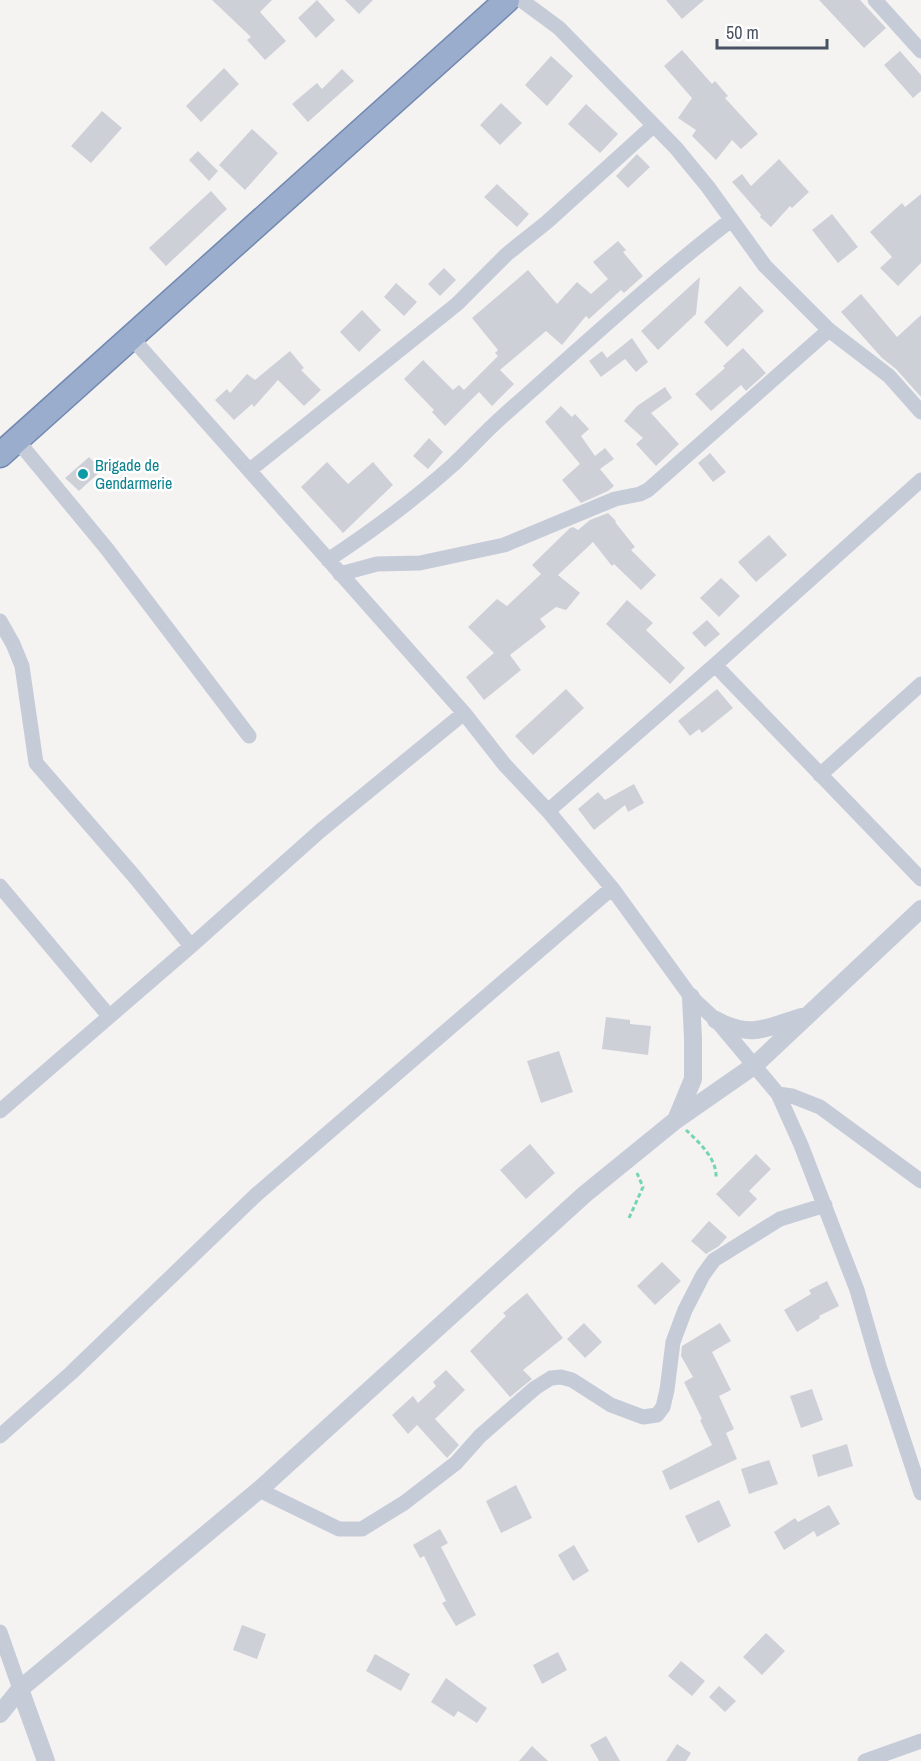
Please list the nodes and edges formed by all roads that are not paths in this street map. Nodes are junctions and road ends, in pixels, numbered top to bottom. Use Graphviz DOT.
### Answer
graph roads {
  1 [pos="507,0"];
  2 [pos="521,0"];
  3 [pos="874,0"];
  4 [pos="921,51"];
  5 [pos="653,126"];
  6 [pos="731,220"];
  7 [pos="829,330"];
  8 [pos="132,338"];
  9 [pos="921,412"];
  10 [pos="9,448"];
  11 [pos="250,470"];
  12 [pos="921,480"];
  13 [pos="328,560"];
  14 [pos="340,574"];
  15 [pos="0,621"];
  16 [pos="715,665"];
  17 [pos="921,684"];
  18 [pos="464,713"];
  19 [pos="249,736"];
  20 [pos="820,775"];
  21 [pos="548,811"];
  22 [pos="921,879"];
  23 [pos="0,886"];
  24 [pos="612,888"];
  25 [pos="921,909"];
  26 [pos="191,946"];
  27 [pos="691,997"];
  28 [pos="109,1016"];
  29 [pos="805,1016"];
  30 [pos="716,1020"];
  31 [pos="755,1065"];
  32 [pos="778,1094"];
  33 [pos="0,1110"];
  34 [pos="676,1120"];
  35 [pos="921,1181"];
  36 [pos="825,1205"];
  37 [pos="0,1436"];
  38 [pos="259,1490"];
  39 [pos="921,1494"];
  40 [pos="0,1632"];
  41 [pos="20,1689"];
  42 [pos="0,1714"];
  43 [pos="921,1741"];
  44 [pos="46,1761"];
  45 [pos="865,1761"];
  1 -- 8 [label="highway"];
  2 -- 5 [label="street"];
  3 -- 4 [label="street"];
  5 -- 6 [label="street"];
  5 -- 11 [label="street"];
  6 -- 7 [label="street"];
  6 -- 13 [label="street"];
  7 -- 9 [label="street"];
  7 -- 14 [label="street"];
  8 -- 10 [label="highway"];
  8 -- 11 [label="street"];
  10 -- 19 [label="street"];
  11 -- 13 [label="street"];
  12 -- 16 [label="street"];
  13 -- 14 [label="street"];
  14 -- 18 [label="street"];
  15 -- 26 [label="street"];
  16 -- 20 [label="street"];
  16 -- 21 [label="street"];
  17 -- 20 [label="street"];
  18 -- 21 [label="street"];
  18 -- 26 [label="street"];
  20 -- 22 [label="street"];
  21 -- 24 [label="street"];
  23 -- 28 [label="street"];
  24 -- 27 [label="street"];
  24 -- 37 [label="street"];
  25 -- 29 [label="street"];
  26 -- 28 [label="street"];
  27 -- 30 [label="street"];
  27 -- 34 [label="street"];
  28 -- 33 [label="street"];
  29 -- 30 [label="street"];
  29 -- 31 [label="street"];
  30 -- 31 [label="street"];
  31 -- 32 [label="street"];
  31 -- 34 [label="street"];
  32 -- 35 [label="street"];
  32 -- 36 [label="street"];
  34 -- 38 [label="street"];
  36 -- 38 [label="street"];
  36 -- 39 [label="street"];
  38 -- 41 [label="street"];
  40 -- 41 [label="street"];
  41 -- 42 [label="street"];
  41 -- 44 [label="street"];
  43 -- 45 [label="street"];
}
